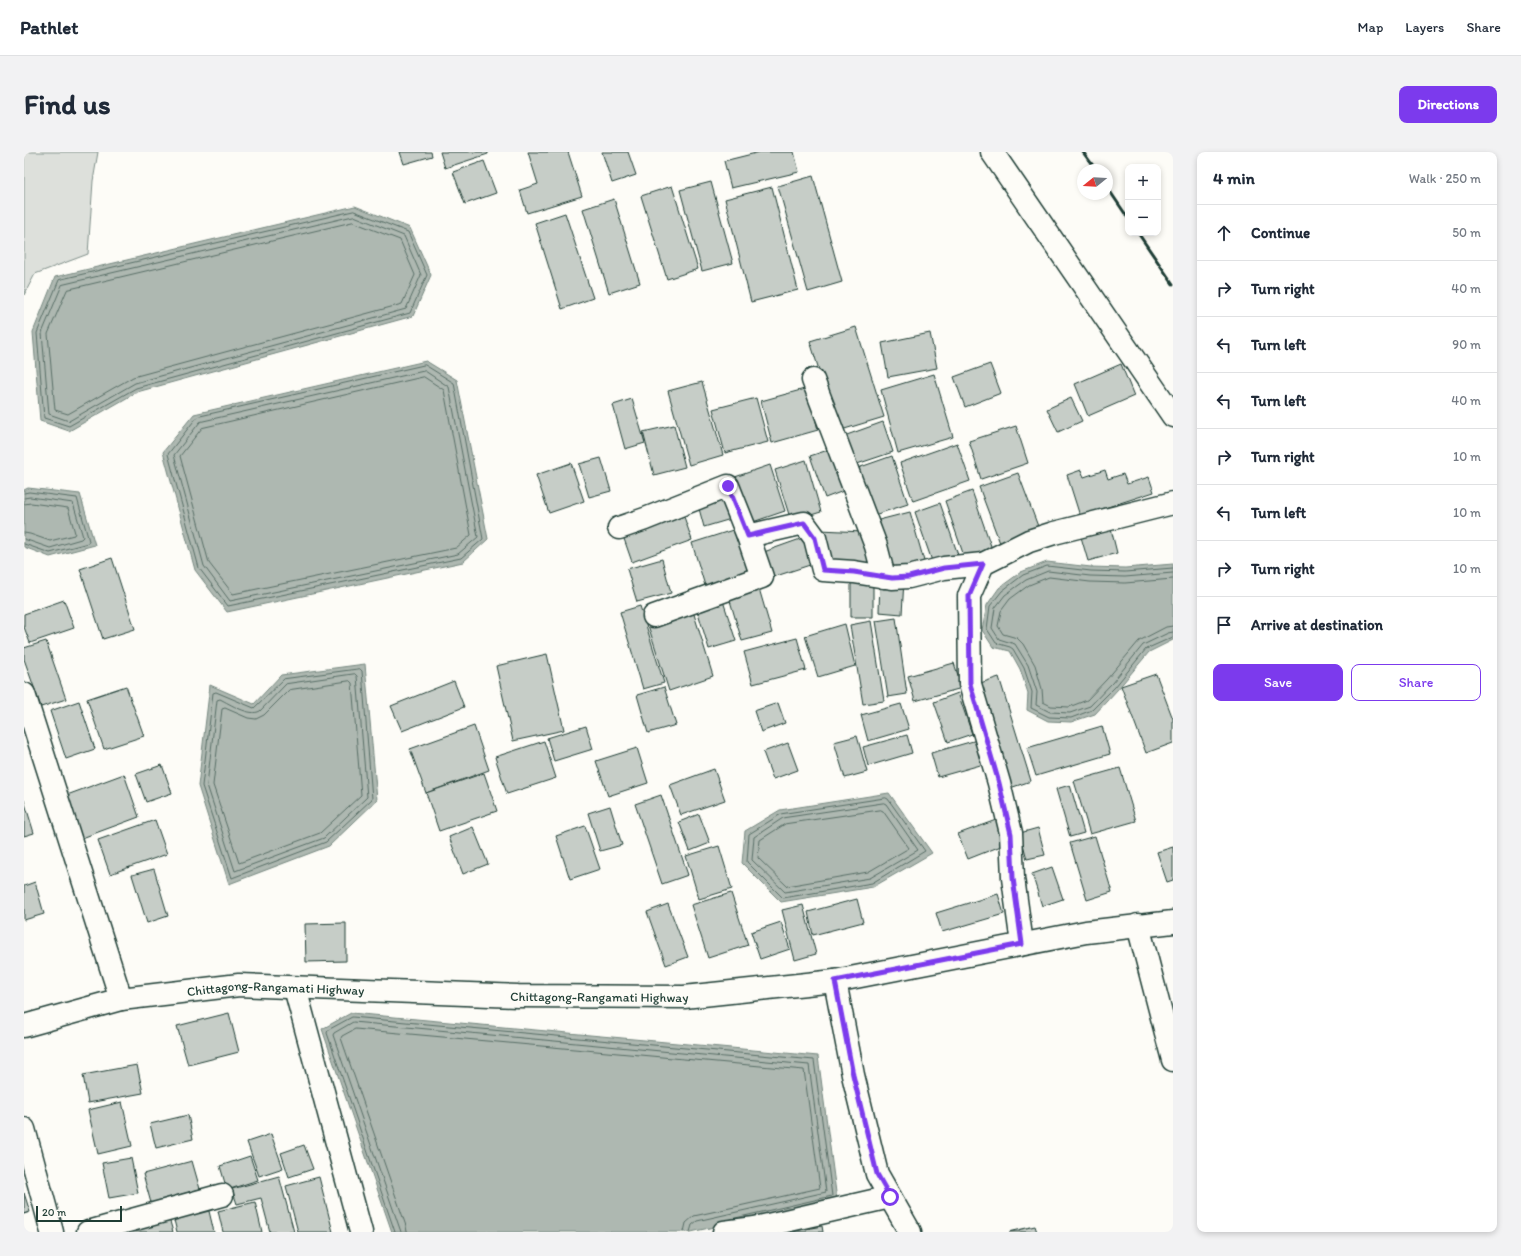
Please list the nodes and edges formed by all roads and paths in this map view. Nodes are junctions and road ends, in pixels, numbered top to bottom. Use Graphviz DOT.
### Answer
graph roads {
  1 [pos="992,152"];
  2 [pos="814,380"];
  3 [pos="1173,416"];
  4 [pos="1173,503"];
  5 [pos="619,528"];
  6 [pos="748,536"];
  7 [pos="983,564"];
  8 [pos="884,577"];
  9 [pos="654,616"];
  10 [pos="24,694"];
  11 [pos="1173,922"];
  12 [pos="1138,925"];
  13 [pos="1022,944"];
  14 [pos="835,981"];
  15 [pos="295,988"];
  16 [pos="121,999"];
  17 [pos="24,1026"];
  18 [pos="1173,1060"];
  19 [pos="24,1129"];
  20 [pos="222,1195"];
  21 [pos="890,1197"];
  22 [pos="52,1232"];
  23 [pos="88,1232"];
  24 [pos="361,1232"];
  25 [pos="724,1232"];
  26 [pos="910,1232"];
  1 -- 3 [label="street"];
  2 -- 8 [label="street"];
  4 -- 7 [label="street"];
  5 -- 6 [label="street"];
  6 -- 8 [label="street"];
  6 -- 9 [label="street"];
  7 -- 8 [label="street"];
  7 -- 13 [label="street"];
  10 -- 16 [label="street"];
  11 -- 12 [label="street, Chittagong-Rangamati Highway"];
  12 -- 13 [label="street, Chittagong-Rangamati Highway"];
  12 -- 18 [label="street"];
  13 -- 14 [label="street, Chittagong-Rangamati Highway"];
  14 -- 15 [label="street, Chittagong-Rangamati Highway"];
  14 -- 21 [label="street"];
  15 -- 16 [label="street, Chittagong-Rangamati Highway"];
  15 -- 24 [label="street"];
  16 -- 17 [label="street, Chittagong-Rangamati Highway"];
  19 -- 22 [label="street"];
  20 -- 23 [label="street"];
  21 -- 25 [label="street"];
  21 -- 26 [label="street"];
}
